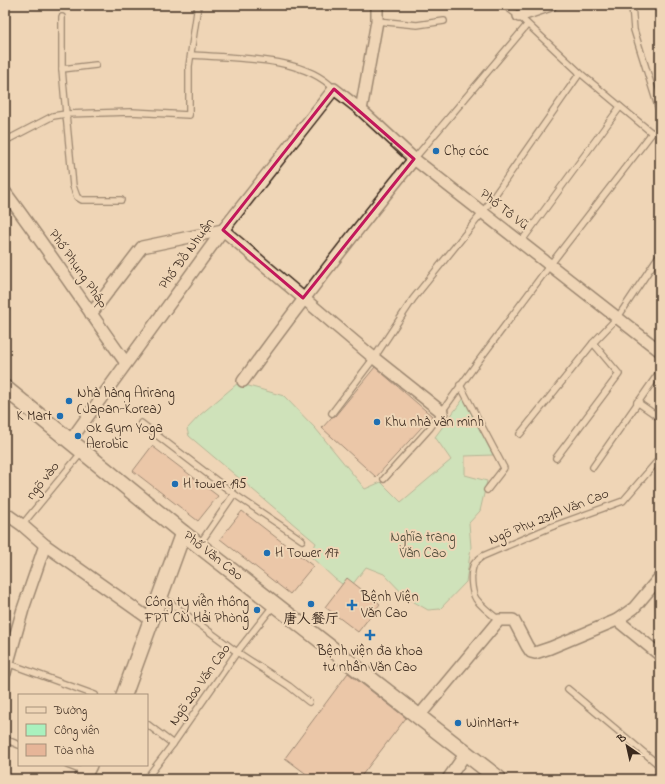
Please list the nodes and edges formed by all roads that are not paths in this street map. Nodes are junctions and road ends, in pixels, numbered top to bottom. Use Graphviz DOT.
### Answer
graph roads {
  1 [pos="198,5"];
  2 [pos="377,5"];
  3 [pos="504,5"];
  4 [pos="527,5"];
  5 [pos="551,5"];
  6 [pos="632,5"];
  7 [pos="519,16"];
  8 [pos="62,17"];
  9 [pos="377,21"];
  10 [pos="444,21"];
  11 [pos="527,25"];
  12 [pos="191,55"];
  13 [pos="96,65"];
  14 [pos="62,69"];
  15 [pos="580,73"];
  16 [pos="334,89"];
  17 [pos="620,107"];
  18 [pos="360,110"];
  19 [pos="660,113"];
  20 [pos="66,114"];
  21 [pos="660,130"];
  22 [pos="652,133"];
  23 [pos="5,141"];
  24 [pos="414,159"];
  25 [pos="5,192"];
  26 [pos="121,200"];
  27 [pos="483,212"];
  28 [pos="223,230"];
  29 [pos="521,242"];
  30 [pos="660,254"];
  31 [pos="550,264"];
  32 [pos="303,298"];
  33 [pos="91,314"];
  34 [pos="618,317"];
  35 [pos="593,343"];
  36 [pos="660,351"];
  37 [pos="374,358"];
  38 [pos="126,363"];
  39 [pos="660,371"];
  40 [pos="243,381"];
  41 [pos="460,385"];
  42 [pos="5,388"];
  43 [pos="637,402"];
  44 [pos="442,412"];
  45 [pos="332,413"];
  46 [pos="660,418"];
  47 [pos="141,423"];
  48 [pos="520,434"];
  49 [pos="70,442"];
  50 [pos="82,452"];
  51 [pos="556,458"];
  52 [pos="660,458"];
  53 [pos="592,467"];
  54 [pos="384,478"];
  55 [pos="487,490"];
  56 [pos="234,494"];
  57 [pos="5,513"];
  58 [pos="22,525"];
  59 [pos="183,533"];
  60 [pos="302,540"];
  61 [pos="45,545"];
  62 [pos="199,545"];
  63 [pos="660,577"];
  64 [pos="159,595"];
  65 [pos="274,604"];
  66 [pos="151,620"];
  67 [pos="500,620"];
  68 [pos="617,620"];
  69 [pos="236,652"];
  70 [pos="660,655"];
  71 [pos="6,668"];
  72 [pos="568,689"];
  73 [pos="92,694"];
  74 [pos="124,694"];
  75 [pos="309,702"];
  76 [pos="419,716"];
  77 [pos="148,725"];
  78 [pos="5,738"];
  79 [pos="18,744"];
  80 [pos="173,744"];
  81 [pos="466,754"];
  82 [pos="70,766"];
  83 [pos="660,766"];
  84 [pos="85,772"];
  85 [pos="146,779"];
  86 [pos="448,779"];
  87 [pos="499,779"];
  1 -- 12 [label="lane"];
  2 -- 9 [label="street"];
  3 -- 7 [label="lane"];
  4 -- 7 [label="street"];
  5 -- 7 [label="street"];
  6 -- 19 [label="lane"];
  7 -- 11 [label="lane"];
  8 -- 14 [label="lane"];
  9 -- 10 [label="lane"];
  9 -- 18 [label="street"];
  11 -- 15 [label="lane"];
  11 -- 24 [label="lane"];
  12 -- 16 [label="lane"];
  12 -- 20 [label="lane"];
  13 -- 14 [label="lane"];
  14 -- 20 [label="lane"];
  15 -- 17 [label="lane"];
  15 -- 27 [label="lane"];
  16 -- 18 [label="street, Phố Tô Vũ"];
  16 -- 28 [label="street, Phố Đỗ Nhuận"];
  17 -- 22 [label="lane"];
  17 -- 29 [label="lane"];
  18 -- 24 [label="street, Phố Tô Vũ"];
  20 -- 23 [label="lane"];
  20 -- 26 [label="lane"];
  21 -- 22 [label="lane"];
  22 -- 31 [label="lane"];
  24 -- 27 [label="street, Phố Tô Vũ"];
  24 -- 32 [label="street"];
  25 -- 33 [label="street, Phố Phụng Pháp"];
  27 -- 29 [label="street, Phố Tô Vũ"];
  27 -- 37 [label="lane"];
  28 -- 32 [label="street"];
  28 -- 33 [label="street"];
  28 -- 38 [label="street, Phố Đỗ Nhuận"];
  29 -- 31 [label="street, Phố Tô Vũ"];
  30 -- 34 [label="lane"];
  31 -- 34 [label="street, Phố Tô Vũ"];
  31 -- 41 [label="lane"];
  32 -- 37 [label="street"];
  32 -- 40 [label="street"];
  33 -- 38 [label="street, Phố Phụng Pháp"];
  34 -- 35 [label="lane"];
  34 -- 36 [label="street, Phố Tô Vũ"];
  35 -- 48 [label="lane"];
  35 -- 51 [label="lane"];
  37 -- 44 [label="street"];
  37 -- 45 [label="lane"];
  38 -- 49 [label="street, Phố Đỗ Nhuận"];
  39 -- 43 [label="lane"];
  41 -- 44 [label="lane"];
  41 -- 55 [label="lane"];
  42 -- 49 [label="street, Phố Văn Cao"];
  43 -- 46 [label="lane"];
  43 -- 53 [label="lane"];
  44 -- 54 [label="lane"];
  47 -- 56 [label="lane"];
  49 -- 50 [label="street, Phố Văn Cao"];
  50 -- 58 [label="lane, ngõ vào"];
  50 -- 59 [label="street, Phố Văn Cao"];
  52 -- 67 [label="lane, Ngõ Phụ 231A Văn Cao"];
  56 -- 60 [label="lane"];
  56 -- 62 [label="lane"];
  57 -- 58 [label="street"];
  58 -- 61 [label="street"];
  59 -- 62 [label="street, Phố Văn Cao"];
  59 -- 64 [label="street"];
  61 -- 66 [label="street"];
  61 -- 71 [label="street"];
  62 -- 65 [label="street, Phố Văn Cao"];
  63 -- 68 [label="street"];
  64 -- 66 [label="street"];
  64 -- 69 [label="lane"];
  65 -- 69 [label="lane, Ngõ 200 Văn Cao"];
  65 -- 76 [label="street, Phố Văn Cao"];
  66 -- 74 [label="street"];
  67 -- 68 [label="street"];
  67 -- 76 [label="street"];
  68 -- 70 [label="street"];
  69 -- 75 [label="lane"];
  69 -- 80 [label="lane, Ngõ 200 Văn Cao"];
  71 -- 73 [label="lane"];
  72 -- 83 [label="lane"];
  76 -- 81 [label="street, Phố Văn Cao"];
  77 -- 80 [label="lane"];
  78 -- 79 [label="lane"];
  80 -- 85 [label="lane, Ngõ 200 Văn Cao"];
  81 -- 86 [label="street"];
  81 -- 87 [label="street, Phố Văn Cao"];
  82 -- 84 [label="lane"];
}
